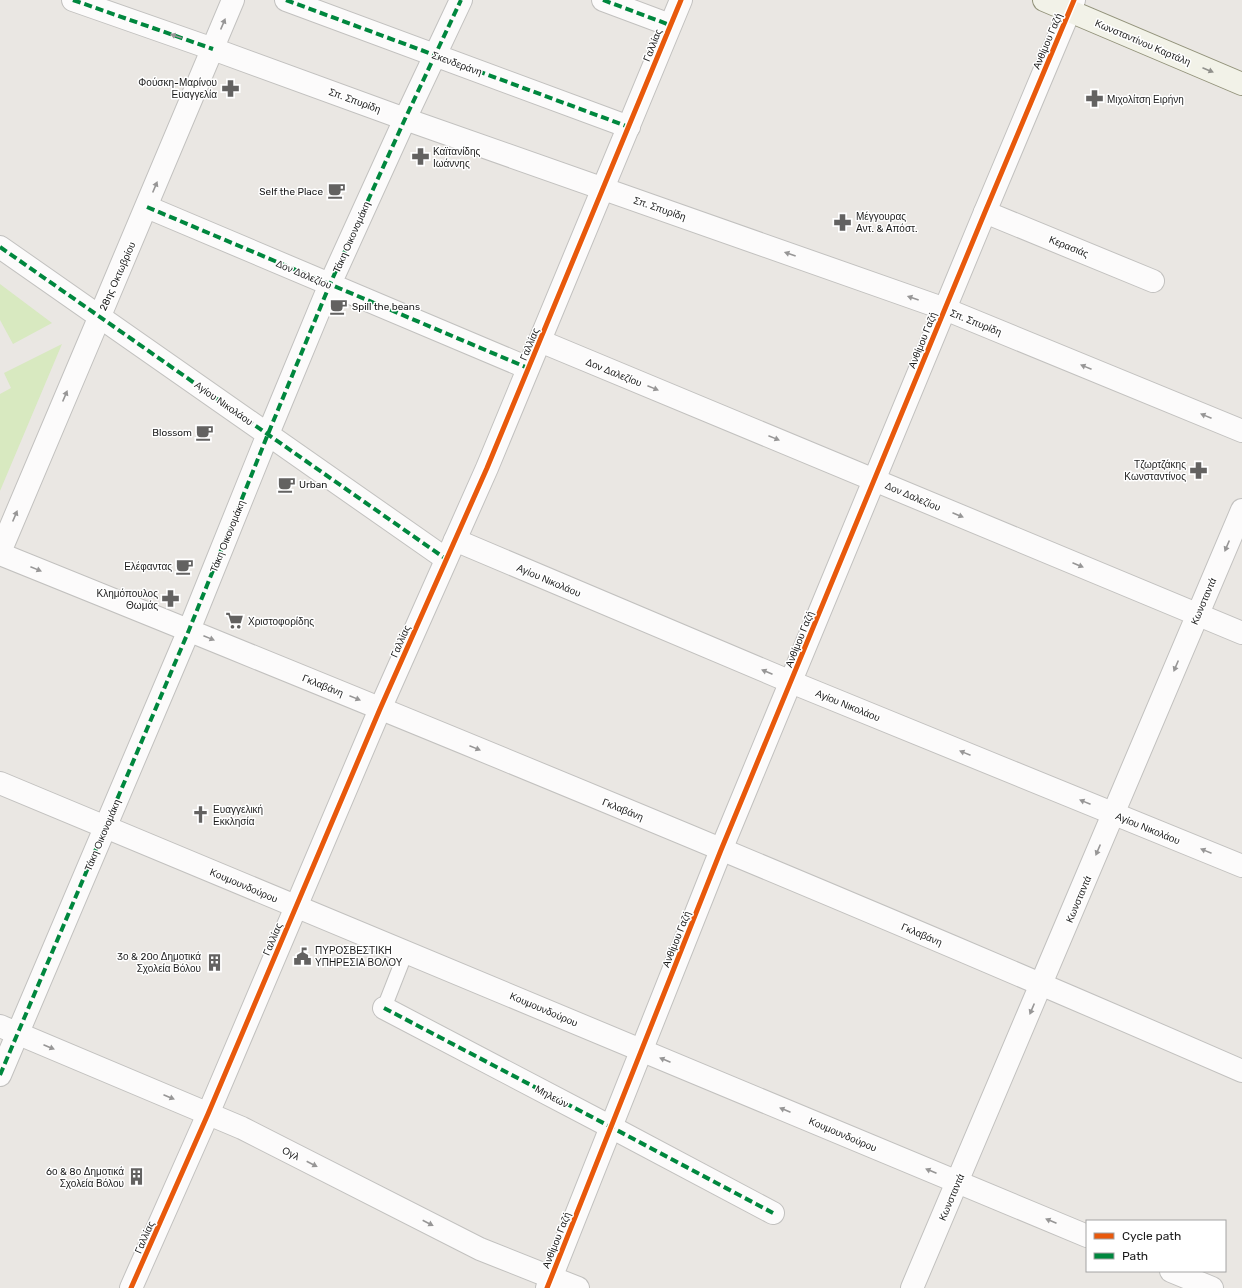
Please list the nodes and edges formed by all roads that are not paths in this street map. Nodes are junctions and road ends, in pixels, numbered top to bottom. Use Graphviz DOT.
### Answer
graph roads {
  1 [pos="73,0"];
  2 [pos="233,0"];
  3 [pos="286,0"];
  4 [pos="461,0"];
  5 [pos="603,0"];
  6 [pos="681,0"];
  7 [pos="1044,0"];
  8 [pos="1072,5"];
  9 [pos="670,25"];
  10 [pos="213,49"];
  11 [pos="435,55"];
  12 [pos="1242,84"];
  13 [pos="405,118"];
  14 [pos="629,127"];
  15 [pos="604,189"];
  16 [pos="147,207"];
  17 [pos="985,212"];
  18 [pos="0,247"];
  19 [pos="1153,281"];
  20 [pos="330,284"];
  21 [pos="945,309"];
  22 [pos="99,316"];
  23 [pos="540,341"];
  24 [pos="528,368"];
  25 [pos="1242,431"];
  26 [pos="268,434"];
  27 [pos="875,480"];
  28 [pos="1242,510"];
  29 [pos="451,550"];
  30 [pos="0,553"];
  31 [pos="1197,614"];
  32 [pos="189,630"];
  33 [pos="1242,633"];
  34 [pos="792,682"];
  35 [pos="380,709"];
  36 [pos="0,783"];
  37 [pos="1113,814"];
  38 [pos="106,827"];
  39 [pos="721,850"];
  40 [pos="1242,866"];
  41 [pos="296,906"];
  42 [pos="406,952"];
  43 [pos="1042,984"];
  44 [pos="384,1008"];
  45 [pos="9,1030"];
  46 [pos="642,1050"];
  47 [pos="1242,1071"];
  48 [pos="0,1076"];
  49 [pos="208,1114"];
  50 [pos="611,1127"];
  51 [pos="957,1182"];
  52 [pos="773,1213"];
  53 [pos="1086,1236"];
  54 [pos="1173,1272"];
  55 [pos="549,1283"];
  56 [pos="131,1288"];
  57 [pos="578,1288"];
  58 [pos="912,1288"];
  59 [pos="1212,1288"];
  10 -- 1 [label="street, Σπ. Σπυρίδη, one-way"];
  10 -- 2 [label="street, 28ης Οκτωβρίου, one-way"];
  3 -- 11 [label="street, Σκενδεράνη"];
  4 -- 11 [label="street, Τάκη Οικονομάκη"];
  5 -- 9 [label="street"];
  6 -- 9 [label="street, Γαλλίας"];
  7 -- 8 [label="main road, Κωνσταντίνου Καρτάλη"];
  8 -- 12 [label="main road, Κωνσταντίνου Καρτάλη, one-way"];
  8 -- 17 [label="street, Ανθίμου Γαζή"];
  9 -- 14 [label="street, Γαλλίας"];
  10 -- 13 [label="street, Σπ. Σπυρίδη"];
  16 -- 10 [label="street, 28ης Οκτωβρίου, one-way"];
  11 -- 13 [label="street, Τάκη Οικονομάκη"];
  11 -- 14 [label="street, Σκενδεράνη"];
  13 -- 15 [label="street, Σπ. Σπυρίδη"];
  13 -- 20 [label="street, Τάκη Οικονομάκη"];
  14 -- 15 [label="street, Γαλλίας"];
  21 -- 15 [label="street, Σπ. Σπυρίδη, one-way"];
  15 -- 23 [label="street, Γαλλίας"];
  16 -- 20 [label="street, Δον Δαλεζίου"];
  16 -- 22 [label="street, 28ης Οκτωβρίου"];
  17 -- 19 [label="street, Κερασιάς"];
  17 -- 21 [label="street, Ανθίμου Γαζή"];
  18 -- 22 [label="street, Αγίου Νικολάου"];
  20 -- 24 [label="street, Δον Δαλεζίου"];
  20 -- 26 [label="street, Τάκη Οικονομάκη"];
  25 -- 21 [label="street, Σπ. Σπυρίδη, one-way"];
  21 -- 27 [label="street, Ανθίμου Γαζή"];
  22 -- 26 [label="street, Αγίου Νικολάου"];
  30 -- 22 [label="street, 28ης Οκτωβρίου, one-way"];
  23 -- 24 [label="street, Γαλλίας"];
  23 -- 27 [label="street, Δον Δαλεζίου, one-way"];
  24 -- 29 [label="street, Γαλλίας"];
  26 -- 29 [label="street, Αγίου Νικολάου"];
  26 -- 32 [label="street, Τάκη Οικονομάκη"];
  27 -- 31 [label="street, Δον Δαλεζίου, one-way"];
  27 -- 34 [label="street, Ανθίμου Γαζή"];
  28 -- 31 [label="street, Κωνσταντά, one-way"];
  34 -- 29 [label="street, Αγίου Νικολάου, one-way"];
  29 -- 35 [label="street, Γαλλίας"];
  30 -- 32 [label="street, Γκλαβάνη, one-way"];
  31 -- 33 [label="street, Δον Δαλεζίου"];
  31 -- 37 [label="street, Κωνσταντά, one-way"];
  32 -- 35 [label="street, Γκλαβάνη, one-way"];
  32 -- 38 [label="street, Τάκη Οικονομάκη"];
  37 -- 34 [label="street, Αγίου Νικολάου, one-way"];
  34 -- 39 [label="street, Ανθίμου Γαζή"];
  35 -- 39 [label="street, Γκλαβάνη, one-way"];
  35 -- 41 [label="street, Γαλλίας"];
  36 -- 38 [label="street, Κουμουνδούρου"];
  40 -- 37 [label="street, Αγίου Νικολάου, one-way"];
  37 -- 43 [label="street, Κωνσταντά, one-way"];
  38 -- 41 [label="street, Κουμουνδούρου"];
  38 -- 45 [label="street, Τάκη Οικονομάκη"];
  39 -- 43 [label="street, Γκλαβάνη"];
  39 -- 46 [label="street, Ανθίμου Γαζή"];
  41 -- 42 [label="street, Κουμουνδούρου"];
  41 -- 49 [label="street, Γαλλίας"];
  42 -- 44 [label="lane, Μηλεών"];
  42 -- 46 [label="street, Κουμουνδούρου"];
  43 -- 47 [label="street, Γκλαβάνη"];
  43 -- 51 [label="street, Κωνσταντά, one-way"];
  44 -- 50 [label="street, Μηλεών"];
  45 -- 48 [label="street, Τάκη Οικονομάκη"];
  45 -- 49 [label="street, Ογλ, one-way"];
  46 -- 50 [label="street, Ανθίμου Γαζή"];
  51 -- 46 [label="street, Κουμουνδούρου, one-way"];
  49 -- 55 [label="street, Ογλ, one-way"];
  49 -- 56 [label="street, Γαλλίας"];
  50 -- 52 [label="street, Μηλεών"];
  50 -- 55 [label="street, Ανθίμου Γαζή"];
  53 -- 51 [label="street, Κουμουνδούρου, one-way"];
  51 -- 58 [label="street, Κωνσταντά"];
  54 -- 59 [label="street"];
  55 -- 57 [label="street, Ογλ"];
}
